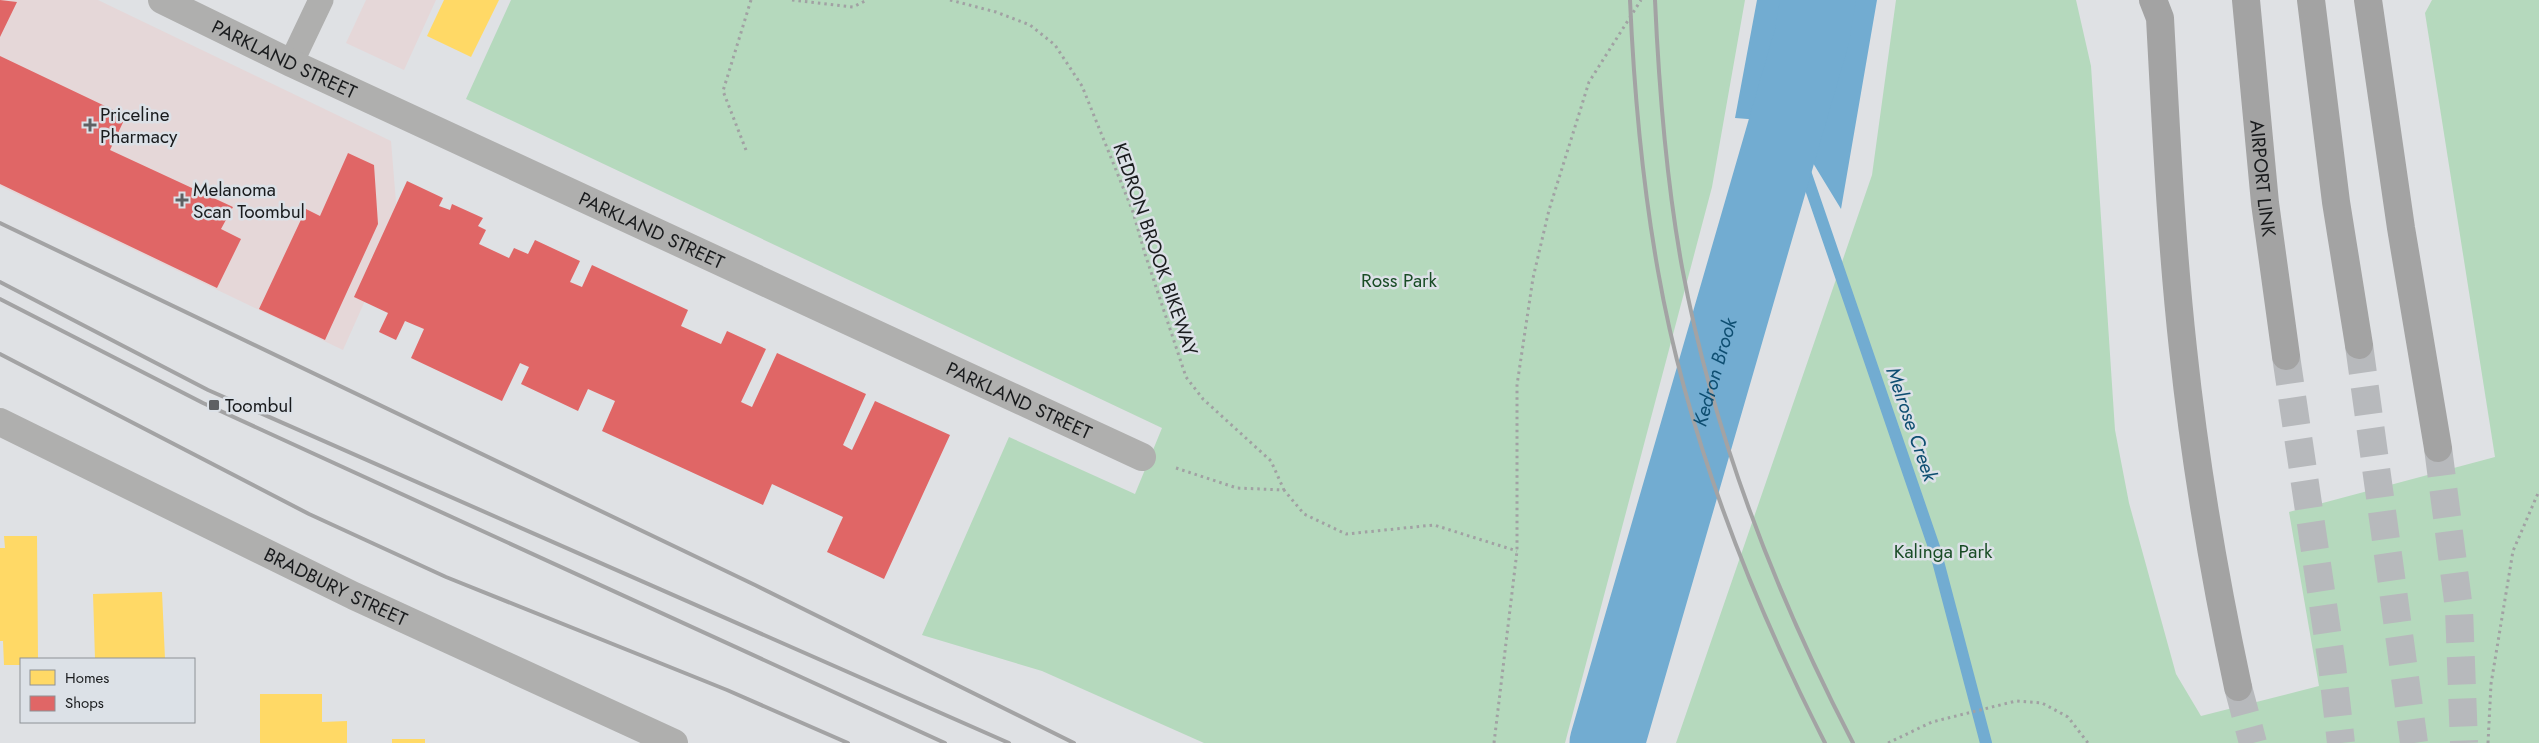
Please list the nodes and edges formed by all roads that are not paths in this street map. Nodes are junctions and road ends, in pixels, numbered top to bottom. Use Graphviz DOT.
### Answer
graph roads {
  1 [pos="162,0"];
  2 [pos="321,0"];
  3 [pos="2246,0"];
  4 [pos="2311,0"];
  5 [pos="2368,0"];
  6 [pos="2162,6"];
  7 [pos="290,63"];
  8 [pos="2359,345"];
  9 [pos="2286,356"];
  10 [pos="0,422"];
  11 [pos="2438,448"];
  12 [pos="1142,457"];
  13 [pos="2238,687"];
  14 [pos="674,743"];
  1 -- 7 [label="street, PARKLAND STREET"];
  2 -- 7 [label="lane"];
  3 -- 9 [label="highway, AIRPORT LINK"];
  4 -- 8 [label="highway"];
  5 -- 11 [label="highway"];
  6 -- 13 [label="highway"];
  7 -- 12 [label="street, PARKLAND STREET"];
  10 -- 14 [label="street, BRADBURY STREET"];
}
